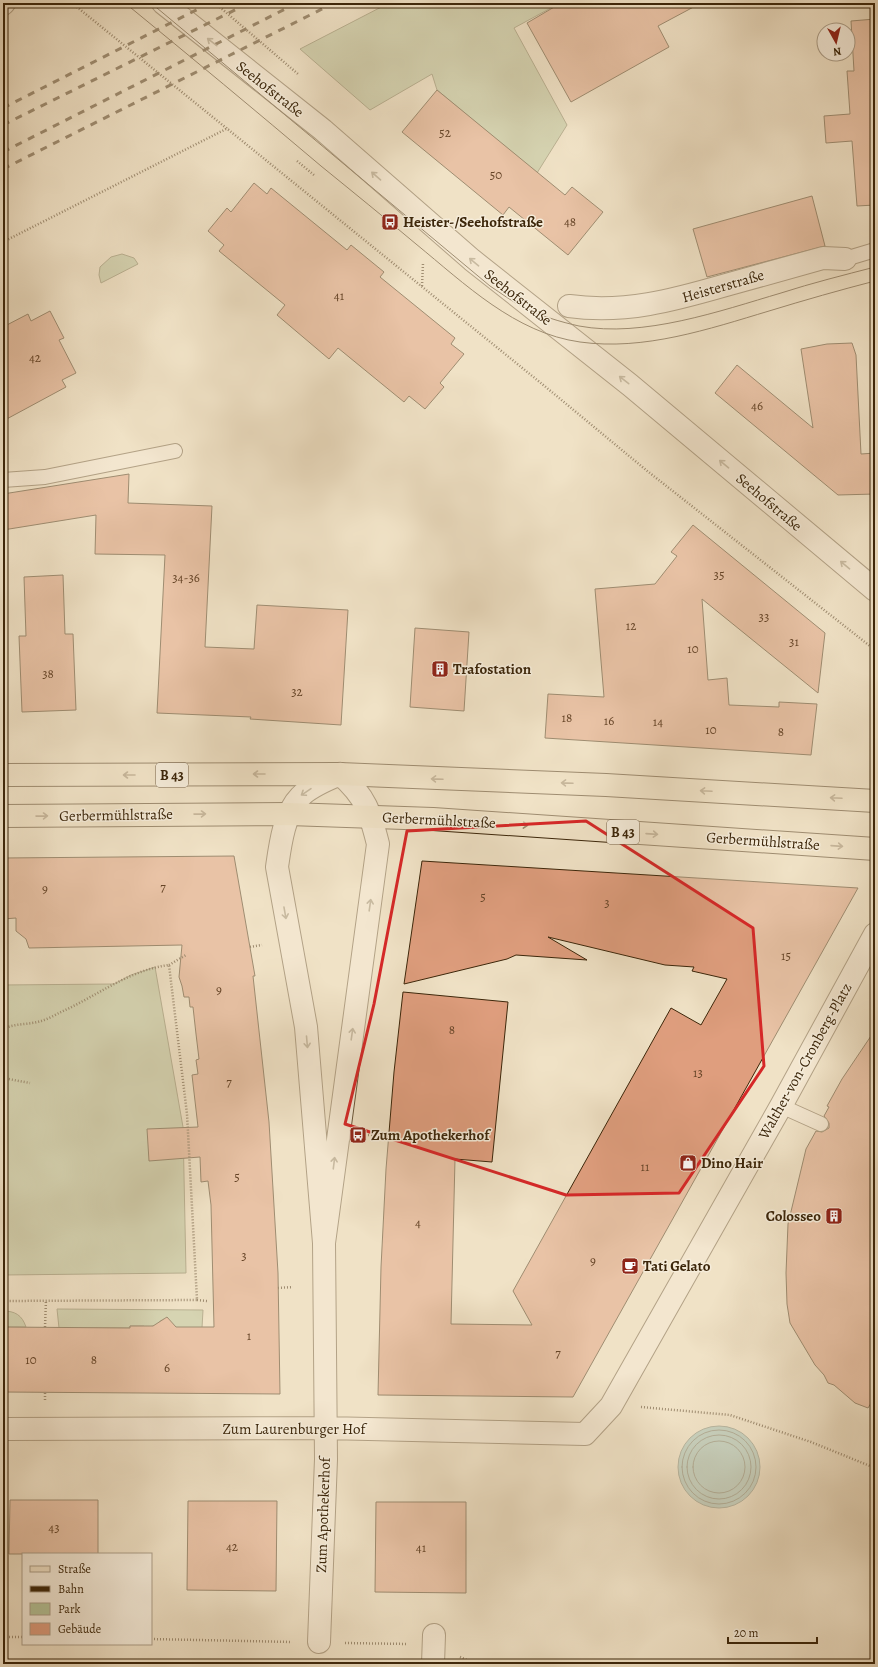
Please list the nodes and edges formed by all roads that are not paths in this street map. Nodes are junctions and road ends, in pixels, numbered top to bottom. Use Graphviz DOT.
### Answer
graph roads {
  1 [pos="163,3"];
  2 [pos="875,250"];
  3 [pos="845,259"];
  4 [pos="569,306"];
  5 [pos="175,450"];
  6 [pos="3,480"];
  7 [pos="875,590"];
  8 [pos="340,774"];
  9 [pos="3,775"];
  10 [pos="875,800"];
  11 [pos="289,814"];
  12 [pos="3,816"];
  13 [pos="371,816"];
  14 [pos="875,849"];
  15 [pos="875,934"];
  16 [pos="781,1106"];
  17 [pos="821,1124"];
  18 [pos="324,1243"];
  19 [pos="325,1428"];
  20 [pos="3,1429"];
  21 [pos="585,1434"];
  22 [pos="434,1635"];
  23 [pos="319,1642"];
  24 [pos="433,1664"];
  7 -- 1 [label="street, Seehofstraße, one-way"];
  2 -- 3 [label="lane, Heisterstraße"];
  3 -- 4 [label="street, Heisterstraße"];
  5 -- 6 [label="lane"];
  8 -- 9 [label="main road, B 43, one-way"];
  10 -- 8 [label="main road, B 43, one-way"];
  8 -- 11 [label="street, Zum Apothekerhof, one-way"];
  8 -- 13 [label="street, Zum Apothekerhof"];
  12 -- 11 [label="main road, Gerbermühlstraße / B 43, one-way"];
  11 -- 13 [label="main road, Gerbermühlstraße / B 43"];
  11 -- 18 [label="street, Zum Apothekerhof, one-way"];
  13 -- 14 [label="main road, Gerbermühlstraße / B 43, one-way"];
  18 -- 13 [label="street, Zum Apothekerhof, one-way"];
  15 -- 16 [label="street, Walther-von-Cronberg-Platz"];
  16 -- 17 [label="lane"];
  16 -- 21 [label="street, Walther-von-Cronberg-Platz"];
  18 -- 19 [label="street, Zum Apothekerhof"];
  19 -- 20 [label="street, Zum Laurenburger Hof"];
  19 -- 21 [label="street, Zum Laurenburger Hof"];
  19 -- 23 [label="street, Zum Apothekerhof"];
  22 -- 24 [label="street"];
}
